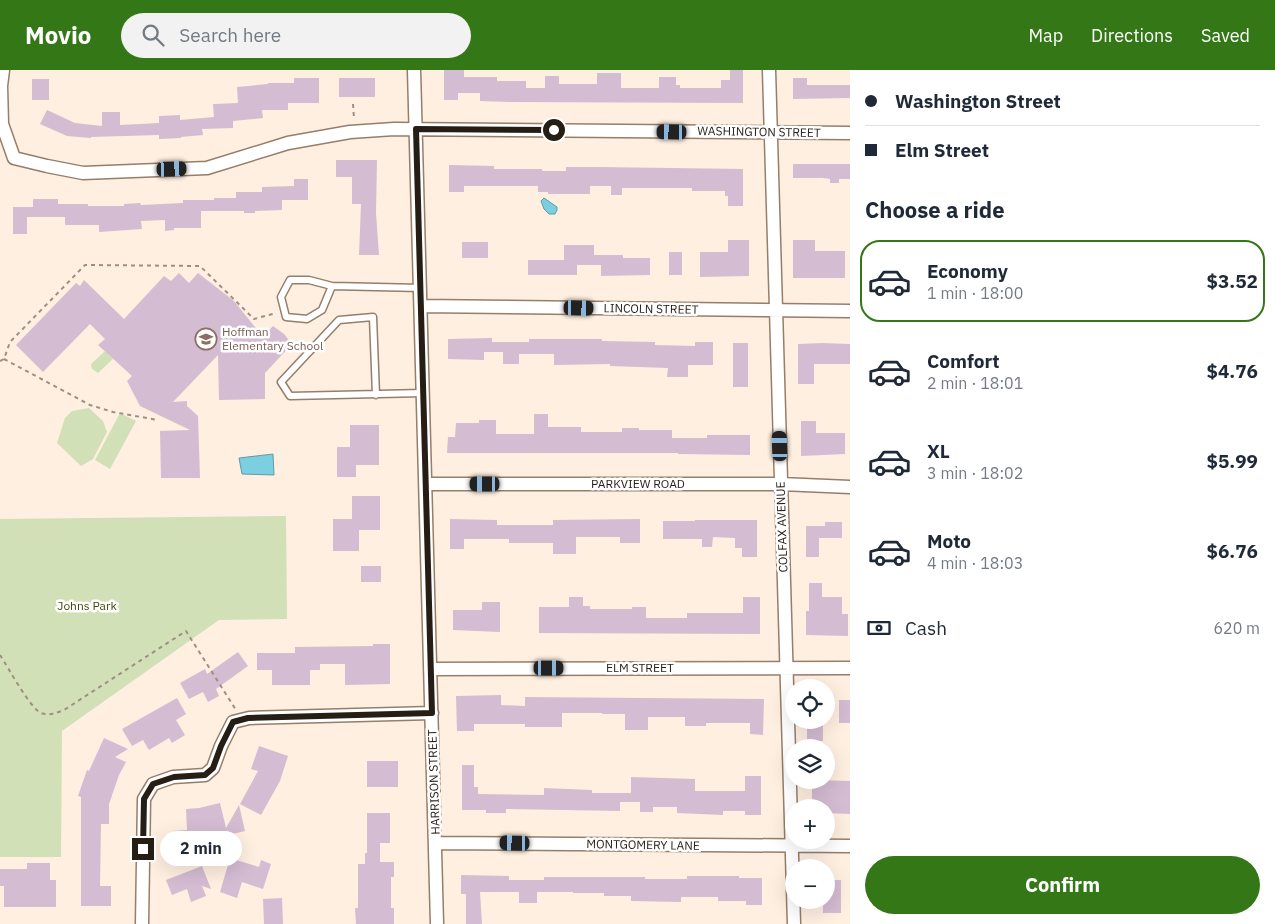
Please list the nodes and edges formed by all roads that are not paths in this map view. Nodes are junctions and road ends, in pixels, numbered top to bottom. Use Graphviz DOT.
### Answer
graph roads {
  1 [pos="3,70"];
  2 [pos="414,70"];
  3 [pos="769,70"];
  4 [pos="416,129"];
  5 [pos="771,133"];
  6 [pos="850,133"];
  7 [pos="332,286"];
  8 [pos="421,288"];
  9 [pos="421,306"];
  10 [pos="776,311"];
  11 [pos="850,311"];
  12 [pos="424,393"];
  13 [pos="376,394"];
  14 [pos="426,484"];
  15 [pos="781,484"];
  16 [pos="850,487"];
  17 [pos="786,667"];
  18 [pos="850,668"];
  19 [pos="431,669"];
  20 [pos="432,713"];
  21 [pos="790,799"];
  22 [pos="436,842"];
  23 [pos="785,846"];
  24 [pos="835,846"];
  25 [pos="850,846"];
  26 [pos="791,849"];
  27 [pos="142,924"];
  28 [pos="438,924"];
  29 [pos="794,924"];
  1 -- 4 [label="street, WASHINGTON STREET"];
  2 -- 4 [label="street, HARRISON STREET"];
  3 -- 5 [label="street, COLFAX AVENUE"];
  4 -- 5 [label="street, WASHINGTON STREET"];
  4 -- 8 [label="street, HARRISON STREET"];
  5 -- 6 [label="street, WASHINGTON STREET"];
  5 -- 10 [label="street, COLFAX AVENUE"];
  7 -- 7 [label="lane"];
  7 -- 8 [label="lane"];
  8 -- 9 [label="street, HARRISON STREET"];
  9 -- 10 [label="street, LINCOLN STREET"];
  9 -- 12 [label="street, HARRISON STREET"];
  10 -- 11 [label="street, LINCOLN STREET"];
  10 -- 15 [label="street, COLFAX AVENUE"];
  12 -- 13 [label="lane"];
  12 -- 14 [label="street, HARRISON STREET"];
  13 -- 13 [label="lane"];
  14 -- 15 [label="street, PARKVIEW ROAD"];
  14 -- 19 [label="street, HARRISON STREET"];
  15 -- 16 [label="street, PARKVIEW ROAD"];
  15 -- 17 [label="street, COLFAX AVENUE"];
  17 -- 18 [label="street, ELM STREET"];
  17 -- 19 [label="street, ELM STREET"];
  17 -- 21 [label="street, COLFAX AVENUE"];
  19 -- 20 [label="street, HARRISON STREET"];
  20 -- 22 [label="street, HARRISON STREET"];
  20 -- 27 [label="street"];
  22 -- 23 [label="street, MONTGOMERY LANE"];
  22 -- 28 [label="street, HARRISON STREET"];
  24 -- 25 [label="street, MONTGOMERY LANE"];
  26 -- 29 [label="street, COLFAX AVENUE"];
}
